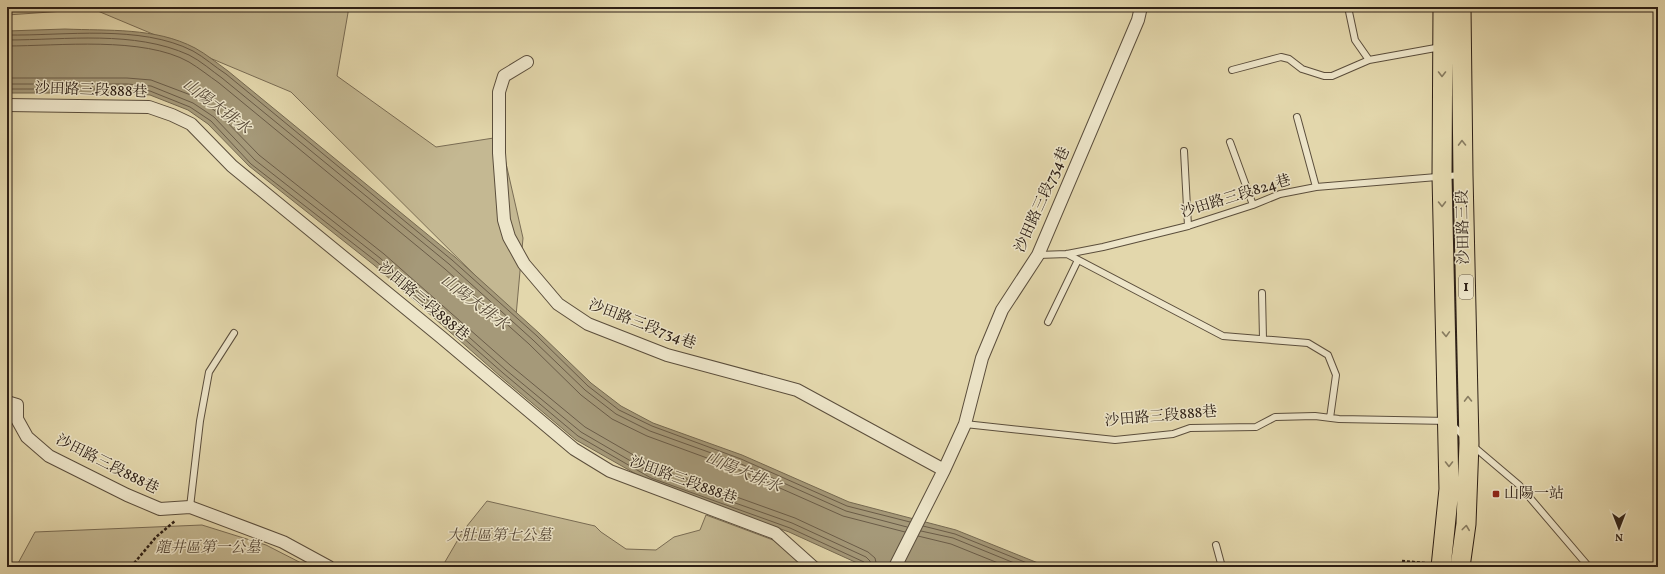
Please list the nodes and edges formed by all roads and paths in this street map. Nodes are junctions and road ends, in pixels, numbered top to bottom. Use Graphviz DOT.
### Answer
graph roads {
  1 [pos="1141,7"];
  2 [pos="1348,7"];
  3 [pos="1443,7"];
  4 [pos="1461,7"];
  5 [pos="1443,47"];
  6 [pos="1369,60"];
  7 [pos="527,62"];
  8 [pos="1232,70"];
  9 [pos="7,105"];
  10 [pos="1297,117"];
  11 [pos="1230,142"];
  12 [pos="1184,151"];
  13 [pos="1463,175"];
  14 [pos="1442,176"];
  15 [pos="1316,187"];
  16 [pos="1253,205"];
  17 [pos="1188,226"];
  18 [pos="1067,254"];
  19 [pos="1038,255"];
  20 [pos="1078,260"];
  21 [pos="1262,293"];
  22 [pos="1048,322"];
  23 [pos="234,333"];
  24 [pos="1263,340"];
  25 [pos="7,402"];
  26 [pos="1330,418"];
  27 [pos="1449,421"];
  28 [pos="965,424"];
  29 [pos="1469,443"];
  30 [pos="944,470"];
  31 [pos="190,507"];
  32 [pos="1216,545"];
  33 [pos="1402,561"];
  34 [pos="1447,566"];
  35 [pos="131,567"];
  36 [pos="329,567"];
  37 [pos="813,567"];
  38 [pos="895,567"];
  39 [pos="1222,567"];
  40 [pos="1589,567"];
  1 -- 19 [label="street, 沙田路三段734巷"];
  2 -- 6 [label="lane"];
  3 -- 5 [label="main road, 沙田路三段 / 1"];
  13 -- 4 [label="main road, 沙田路三段 / 1, one-way"];
  5 -- 6 [label="lane"];
  5 -- 14 [label="main road, 沙田路三段 / 1, one-way"];
  6 -- 8 [label="lane"];
  7 -- 30 [label="street, 沙田路三段734巷"];
  9 -- 37 [label="street, 沙田路三段888巷"];
  10 -- 15 [label="lane"];
  11 -- 16 [label="lane"];
  12 -- 17 [label="lane"];
  13 -- 14 [label="lane, 沙田路三段824巷"];
  29 -- 13 [label="main road, 沙田路三段 / 1, one-way"];
  14 -- 15 [label="lane, 沙田路三段824巷"];
  14 -- 27 [label="main road, 沙田路三段 / 1, one-way"];
  15 -- 16 [label="lane, 沙田路三段824巷"];
  16 -- 17 [label="lane, 沙田路三段824巷"];
  17 -- 18 [label="lane, 沙田路三段824巷"];
  18 -- 19 [label="lane, 沙田路三段824巷"];
  18 -- 20 [label="lane"];
  19 -- 28 [label="street, 沙田路三段734巷"];
  20 -- 22 [label="lane"];
  20 -- 24 [label="lane"];
  21 -- 24 [label="lane"];
  23 -- 31 [label="lane"];
  24 -- 26 [label="lane"];
  25 -- 31 [label="street, 沙田路三段888巷"];
  26 -- 27 [label="lane, 沙田路三段888巷"];
  26 -- 28 [label="lane, 沙田路三段888巷"];
  27 -- 29 [label="lane"];
  27 -- 34 [label="main road, 沙田路三段 / 1, one-way"];
  28 -- 30 [label="street, 沙田路三段734巷"];
  34 -- 29 [label="main road, 沙田路三段 / 1, one-way"];
  29 -- 40 [label="lane"];
  30 -- 38 [label="street, 沙田路三段734巷"];
  31 -- 35 [label="path"];
  31 -- 36 [label="street, 沙田路三段888巷"];
  32 -- 39 [label="lane"];
  33 -- 34 [label="path"];
}
